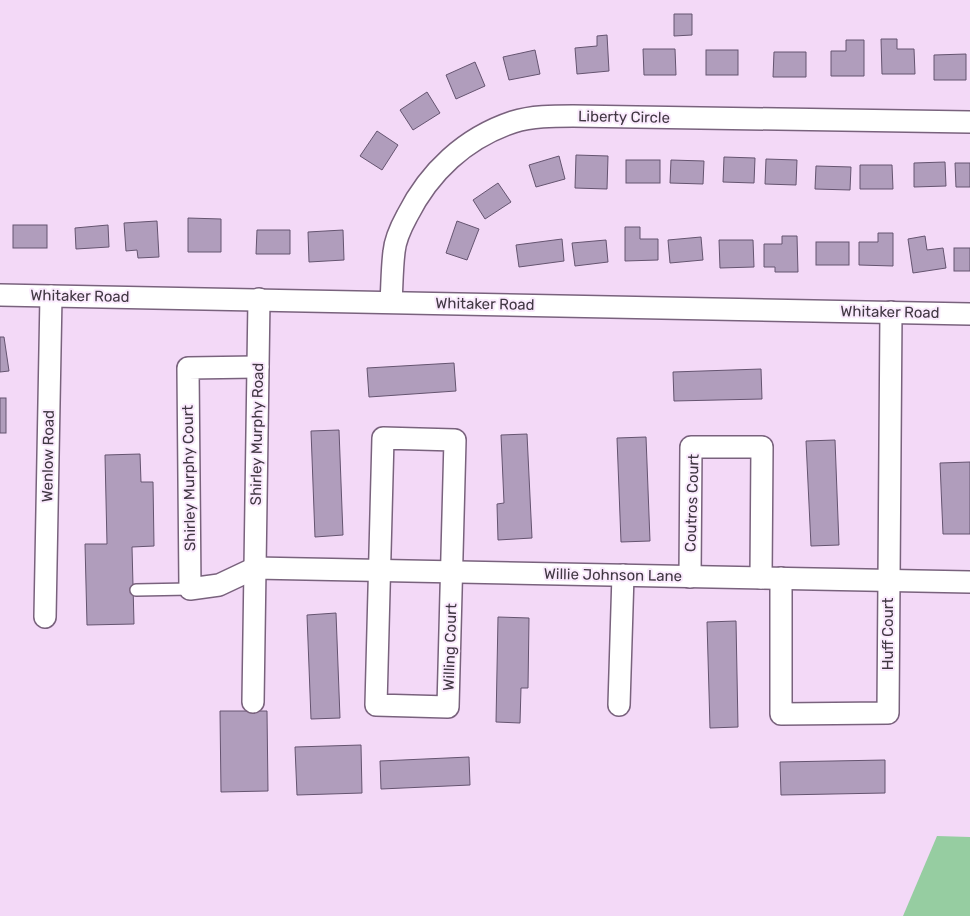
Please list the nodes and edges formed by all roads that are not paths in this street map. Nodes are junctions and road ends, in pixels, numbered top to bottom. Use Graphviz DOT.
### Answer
graph roads {
  1 [pos="970,122"];
  2 [pos="0,295"];
  3 [pos="51,296"];
  4 [pos="258,299"];
  5 [pos="391,302"];
  6 [pos="891,312"];
  7 [pos="970,314"];
  8 [pos="258,367"];
  9 [pos="255,568"];
  10 [pos="379,571"];
  11 [pos="452,572"];
  12 [pos="623,575"];
  13 [pos="690,577"];
  14 [pos="771,578"];
  15 [pos="888,580"];
  16 [pos="970,582"];
  17 [pos="190,588"];
  18 [pos="136,590"];
  19 [pos="45,617"];
  20 [pos="253,702"];
  21 [pos="619,705"];
  1 -- 5 [label="street, Liberty Circle"];
  2 -- 3 [label="street, Whitaker Road"];
  3 -- 4 [label="street, Whitaker Road"];
  3 -- 19 [label="street, Wenlow Road"];
  4 -- 5 [label="street, Whitaker Road"];
  4 -- 8 [label="street, Shirley Murphy Road"];
  5 -- 6 [label="street, Whitaker Road"];
  6 -- 7 [label="street, Whitaker Road"];
  6 -- 15 [label="street, Huff Court"];
  8 -- 9 [label="street, Shirley Murphy Road"];
  8 -- 17 [label="street, Shirley Murphy Court"];
  9 -- 10 [label="street, Willie Johnson Lane"];
  9 -- 17 [label="street"];
  9 -- 20 [label="street, Shirley Murphy Road"];
  10 -- 11 [label="street, Willie Johnson Lane"];
  10 -- 11 [label="street, Willing Court"];
  10 -- 11 [label="street, Willing Court"];
  11 -- 12 [label="street, Willie Johnson Lane"];
  12 -- 13 [label="street, Willie Johnson Lane"];
  12 -- 21 [label="street"];
  13 -- 14 [label="street, Willie Johnson Lane"];
  13 -- 14 [label="street, Coutros Court"];
  14 -- 15 [label="street, Willie Johnson Lane"];
  14 -- 15 [label="street, Huff Court"];
  15 -- 16 [label="street, Willie Johnson Lane"];
  17 -- 18 [label="lane"];
}
